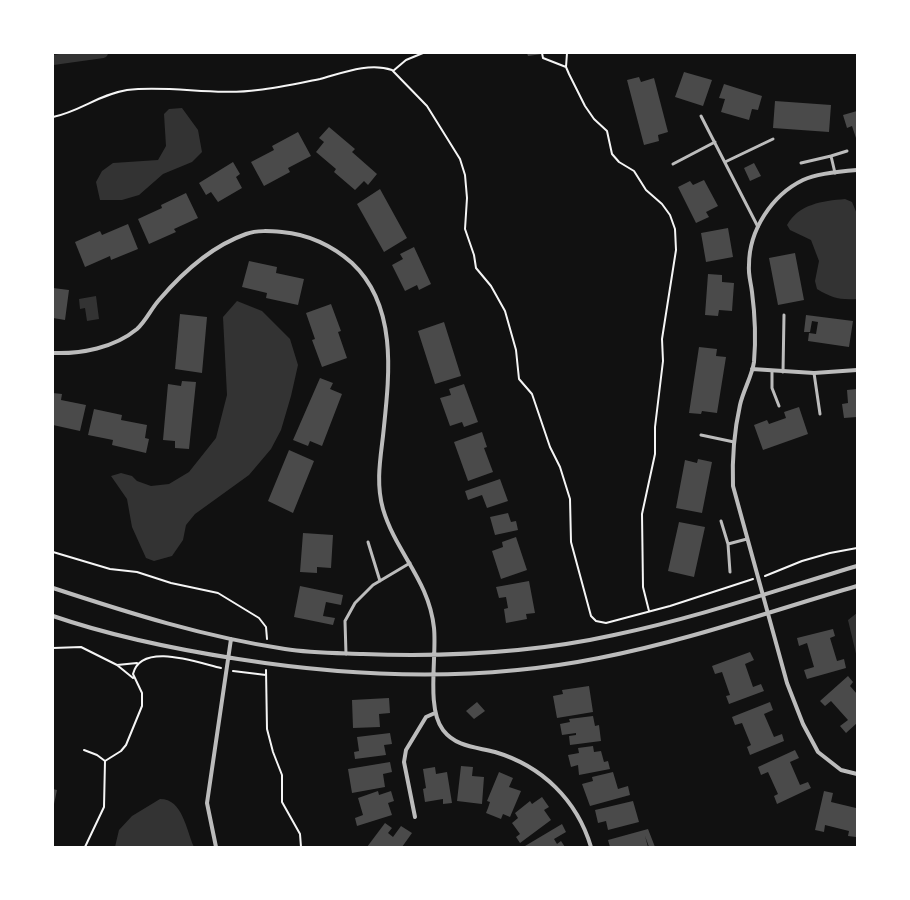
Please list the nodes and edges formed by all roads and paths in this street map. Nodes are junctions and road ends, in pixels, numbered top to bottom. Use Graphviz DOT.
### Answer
graph roads {
  1 [pos="423,53"];
  2 [pos="542,53"];
  3 [pos="566,53"];
  4 [pos="566,67"];
  5 [pos="393,71"];
  6 [pos="702,116"];
  7 [pos="53,117"];
  8 [pos="773,139"];
  9 [pos="715,142"];
  10 [pos="847,151"];
  11 [pos="831,156"];
  12 [pos="725,162"];
  13 [pos="801,163"];
  14 [pos="673,164"];
  15 [pos="857,170"];
  16 [pos="835,173"];
  17 [pos="758,227"];
  18 [pos="784,316"];
  19 [pos="53,352"];
  20 [pos="752,370"];
  21 [pos="857,370"];
  22 [pos="772,371"];
  23 [pos="783,372"];
  24 [pos="814,373"];
  25 [pos="779,406"];
  26 [pos="820,414"];
  27 [pos="701,435"];
  28 [pos="734,442"];
  29 [pos="720,521"];
  30 [pos="747,539"];
  31 [pos="368,542"];
  32 [pos="728,544"];
  33 [pos="857,548"];
  34 [pos="410,563"];
  35 [pos="857,566"];
  36 [pos="730,572"];
  37 [pos="758,578"];
  38 [pos="380,581"];
  39 [pos="857,586"];
  40 [pos="53,588"];
  41 [pos="762,595"];
  42 [pos="649,611"];
  43 [pos="768,613"];
  44 [pos="53,616"];
  45 [pos="231,639"];
  46 [pos="53,648"];
  47 [pos="346,654"];
  48 [pos="434,655"];
  49 [pos="228,658"];
  50 [pos="138,663"];
  51 [pos="117,665"];
  52 [pos="226,670"];
  53 [pos="266,675"];
  54 [pos="434,675"];
  55 [pos="134,679"];
  56 [pos="435,713"];
  57 [pos="84,750"];
  58 [pos="105,761"];
  59 [pos="857,774"];
  60 [pos="415,817"];
  61 [pos="85,847"];
  62 [pos="216,847"];
  63 [pos="590,847"];
  1 -- 5 [label="path"];
  2 -- 4 [label="path"];
  3 -- 4 [label="path"];
  4 -- 42 [label="path"];
  5 -- 7 [label="path"];
  5 -- 42 [label="path"];
  6 -- 9 [label="lane"];
  8 -- 12 [label="lane"];
  9 -- 12 [label="lane"];
  9 -- 14 [label="lane"];
  10 -- 11 [label="lane"];
  11 -- 13 [label="lane"];
  11 -- 16 [label="lane"];
  12 -- 17 [label="lane"];
  15 -- 16 [label="street"];
  16 -- 17 [label="street"];
  17 -- 20 [label="street"];
  18 -- 23 [label="lane"];
  19 -- 34 [label="street"];
  20 -- 22 [label="street"];
  20 -- 28 [label="street"];
  21 -- 24 [label="street"];
  22 -- 23 [label="street"];
  22 -- 25 [label="lane"];
  23 -- 24 [label="street"];
  24 -- 26 [label="lane"];
  27 -- 28 [label="lane"];
  28 -- 30 [label="street"];
  29 -- 32 [label="lane"];
  30 -- 32 [label="lane"];
  30 -- 37 [label="street"];
  31 -- 38 [label="lane"];
  32 -- 36 [label="lane"];
  33 -- 37 [label="path"];
  34 -- 38 [label="lane"];
  34 -- 48 [label="street"];
  35 -- 41 [label="street"];
  37 -- 41 [label="street"];
  37 -- 42 [label="path"];
  38 -- 47 [label="lane"];
  39 -- 43 [label="street"];
  40 -- 45 [label="street"];
  41 -- 43 [label="street"];
  41 -- 48 [label="street"];
  43 -- 54 [label="street"];
  43 -- 59 [label="street"];
  44 -- 49 [label="street"];
  45 -- 47 [label="street"];
  45 -- 49 [label="street"];
  46 -- 51 [label="path"];
  47 -- 48 [label="street"];
  48 -- 54 [label="street"];
  49 -- 52 [label="street"];
  49 -- 54 [label="street"];
  50 -- 51 [label="path"];
  50 -- 52 [label="path"];
  50 -- 55 [label="path"];
  51 -- 55 [label="path"];
  52 -- 53 [label="path"];
  52 -- 62 [label="street"];
  54 -- 56 [label="street"];
  55 -- 58 [label="path"];
  56 -- 60 [label="street"];
  56 -- 63 [label="street"];
  57 -- 58 [label="path"];
  58 -- 61 [label="path"];
}
